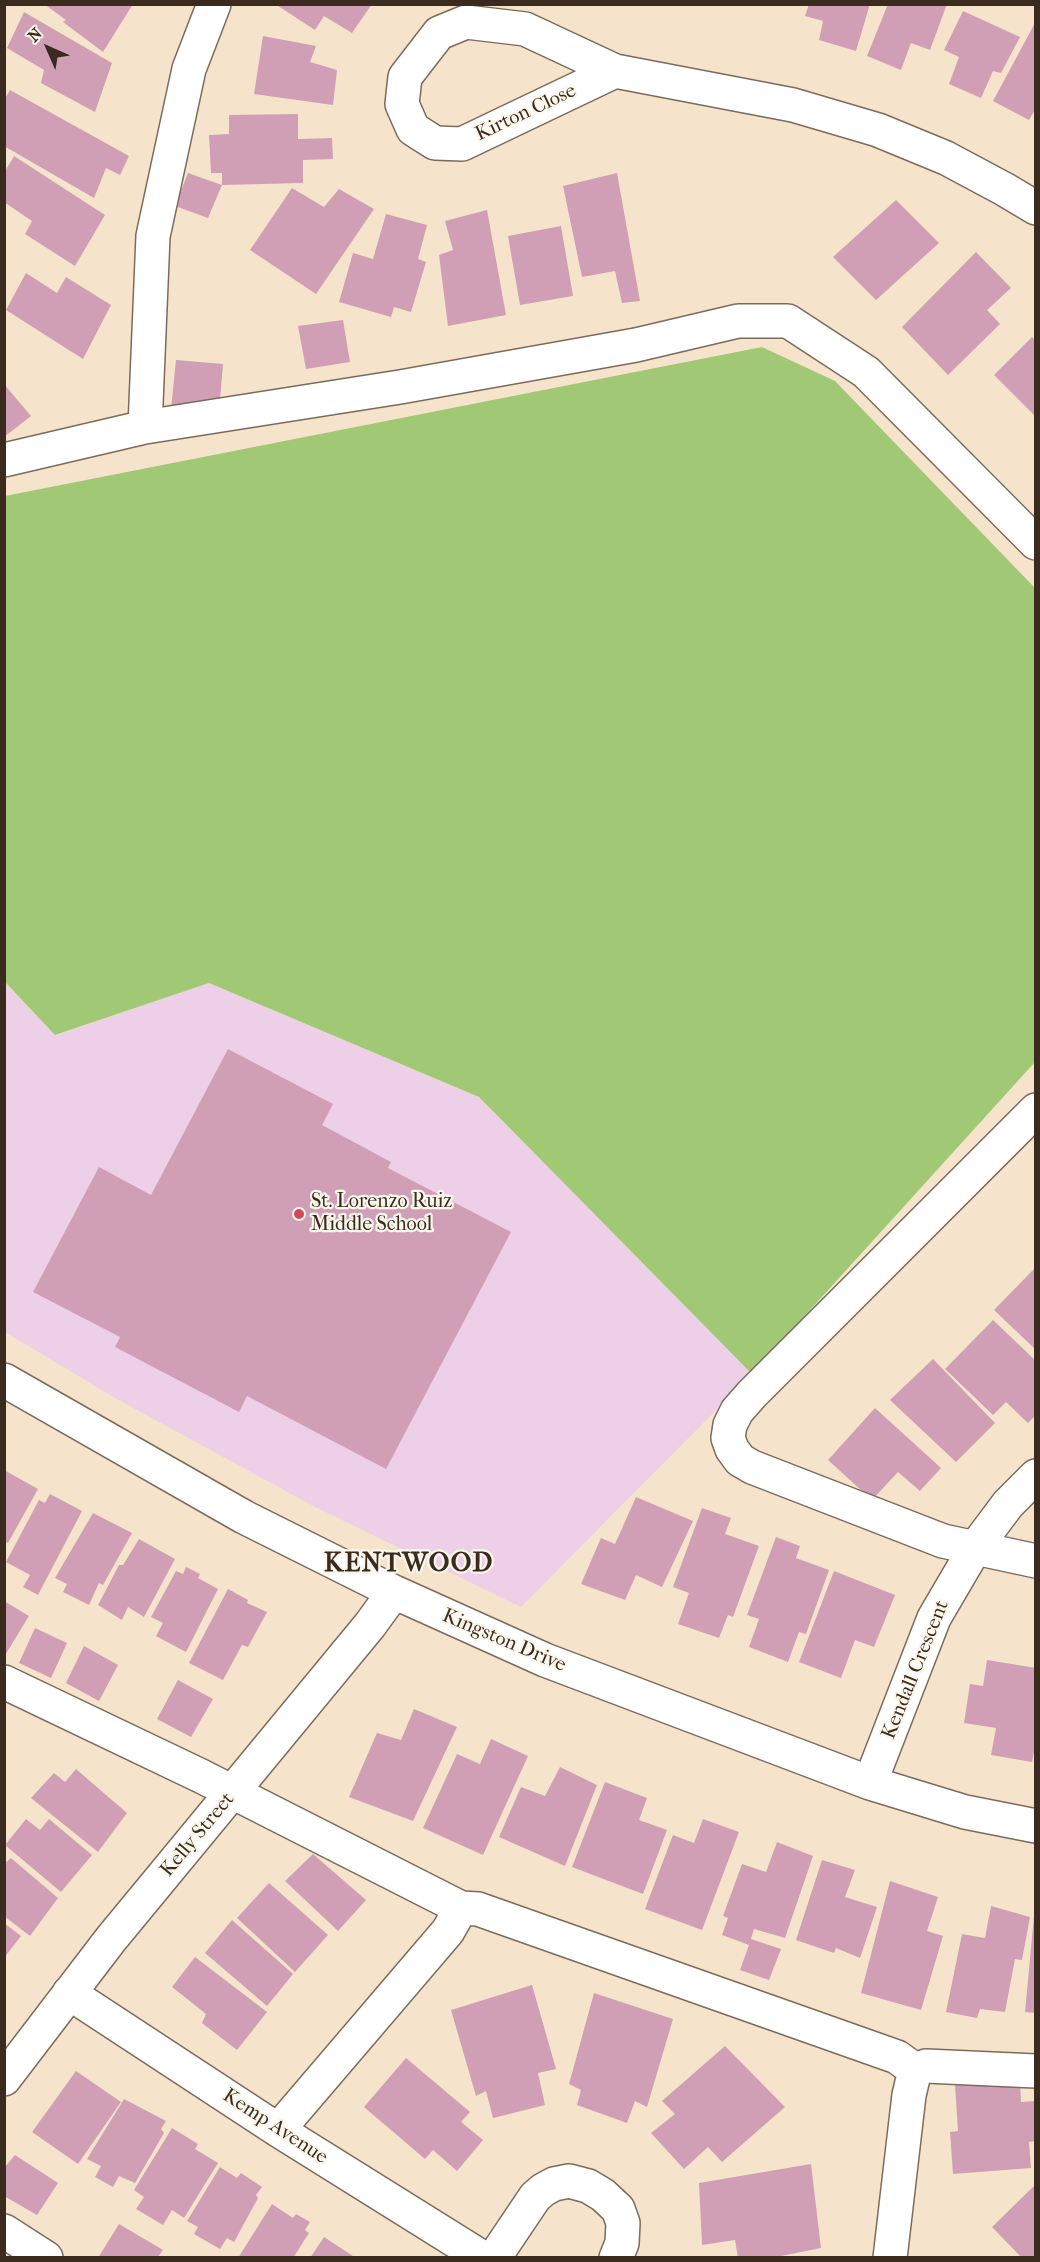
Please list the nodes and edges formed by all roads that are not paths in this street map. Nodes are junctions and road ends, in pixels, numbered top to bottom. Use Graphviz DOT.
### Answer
graph roads {
  1 [pos="214,4"];
  2 [pos="615,71"];
  3 [pos="1035,208"];
  4 [pos="145,427"];
  5 [pos="4,460"];
  6 [pos="1035,543"];
  7 [pos="1035,1110"];
  8 [pos="4,1380"];
  9 [pos="1035,1476"];
  10 [pos="975,1548"];
  11 [pos="1035,1561"];
  12 [pos="394,1592"];
  13 [pos="4,1682"];
  14 [pos="870,1783"];
  15 [pos="233,1792"];
  16 [pos="1035,1826"];
  17 [pos="461,1908"];
  18 [pos="69,1993"];
  19 [pos="915,2070"];
  20 [pos="1035,2071"];
  21 [pos="4,2079"];
  22 [pos="278,2130"];
  23 [pos="4,2231"];
  24 [pos="892,2257"];
  25 [pos="46,2258"];
  26 [pos="483,2258"];
  27 [pos="494,2258"];
  28 [pos="616,2258"];
  1 -- 4 [label="street"];
  2 -- 2 [label="street, Kirton Close"];
  2 -- 3 [label="street, Kirton Close"];
  4 -- 5 [label="street"];
  4 -- 6 [label="street"];
  7 -- 10 [label="street"];
  8 -- 12 [label="street, Kingston Drive"];
  9 -- 10 [label="street, Kendall Crescent"];
  10 -- 11 [label="street"];
  10 -- 14 [label="street, Kendall Crescent"];
  12 -- 14 [label="street, Kingston Drive"];
  12 -- 15 [label="street, Kelly Street"];
  13 -- 15 [label="street"];
  14 -- 16 [label="street, Kingston Drive"];
  15 -- 17 [label="street"];
  15 -- 18 [label="street, Kelly Street"];
  17 -- 19 [label="street"];
  17 -- 22 [label="street"];
  18 -- 21 [label="street, Kelly Street"];
  18 -- 22 [label="street, Kemp Avenue"];
  19 -- 20 [label="street"];
  19 -- 24 [label="street"];
  22 -- 26 [label="street, Kemp Avenue"];
  23 -- 25 [label="street"];
  27 -- 28 [label="street"];
}
